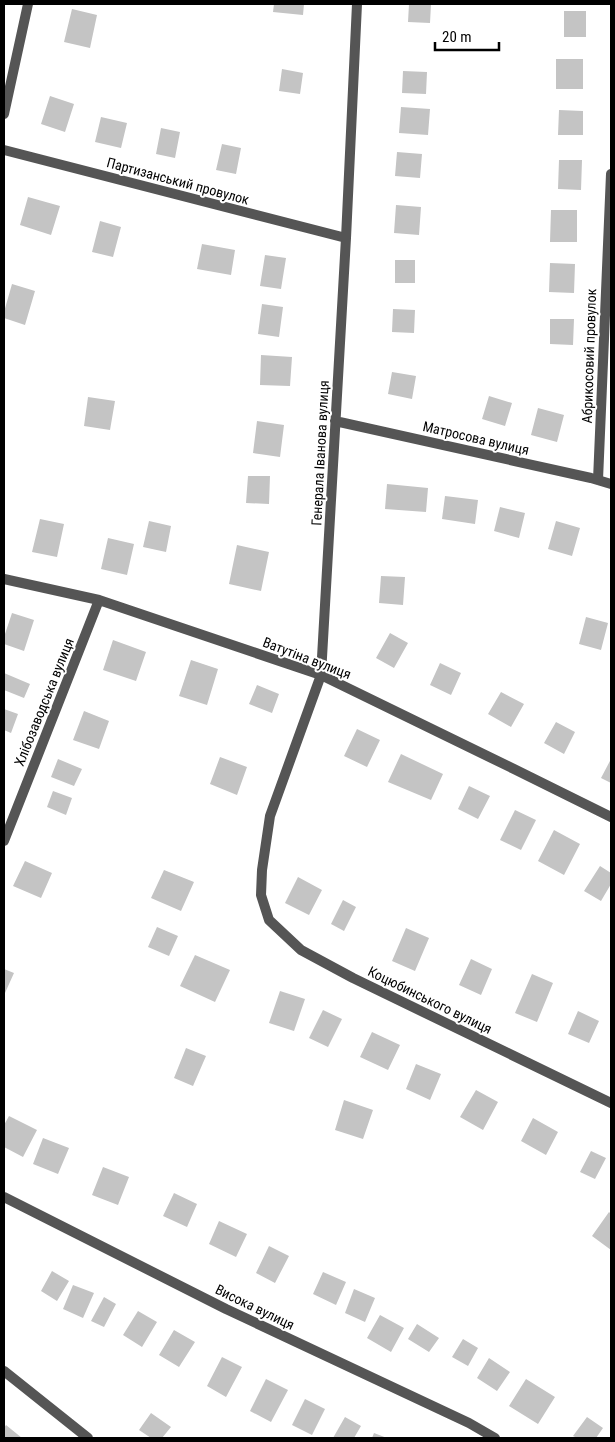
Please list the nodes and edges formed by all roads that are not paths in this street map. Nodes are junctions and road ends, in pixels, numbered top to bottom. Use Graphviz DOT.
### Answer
graph roads {
  1 [pos="28,4"];
  2 [pos="357,4"];
  3 [pos="4,114"];
  4 [pos="4,150"];
  5 [pos="611,174"];
  6 [pos="610,233"];
  7 [pos="346,238"];
  8 [pos="336,421"];
  9 [pos="598,480"];
  10 [pos="611,484"];
  11 [pos="4,579"];
  12 [pos="99,600"];
  13 [pos="321,675"];
  14 [pos="611,817"];
  15 [pos="4,841"];
  16 [pos="261,895"];
  17 [pos="611,1103"];
  18 [pos="4,1197"];
  19 [pos="4,1371"];
  20 [pos="88,1438"];
  21 [pos="495,1438"];
  1 -- 3 [label="street"];
  2 -- 7 [label="street, Генерала Іванова вулиця"];
  4 -- 7 [label="street, Партизанський провулок"];
  5 -- 6 [label="street, Абрикосовий провулок"];
  6 -- 9 [label="street, Абрикосовий провулок"];
  7 -- 8 [label="street, Генерала Іванова вулиця"];
  8 -- 9 [label="street, Матросова вулиця"];
  8 -- 13 [label="street, Генерала Іванова вулиця"];
  9 -- 10 [label="street, Матросова вулиця"];
  11 -- 12 [label="street, Ватутіна вулиця"];
  12 -- 13 [label="street, Ватутіна вулиця"];
  12 -- 15 [label="street, Хлібозаводська вулиця"];
  13 -- 14 [label="street, Ватутіна вулиця"];
  13 -- 16 [label="street, Генерала Іванова вулиця"];
  16 -- 17 [label="street, Коцюбинського вулиця"];
  18 -- 21 [label="street, Висока вулиця"];
  19 -- 20 [label="street"];
}
